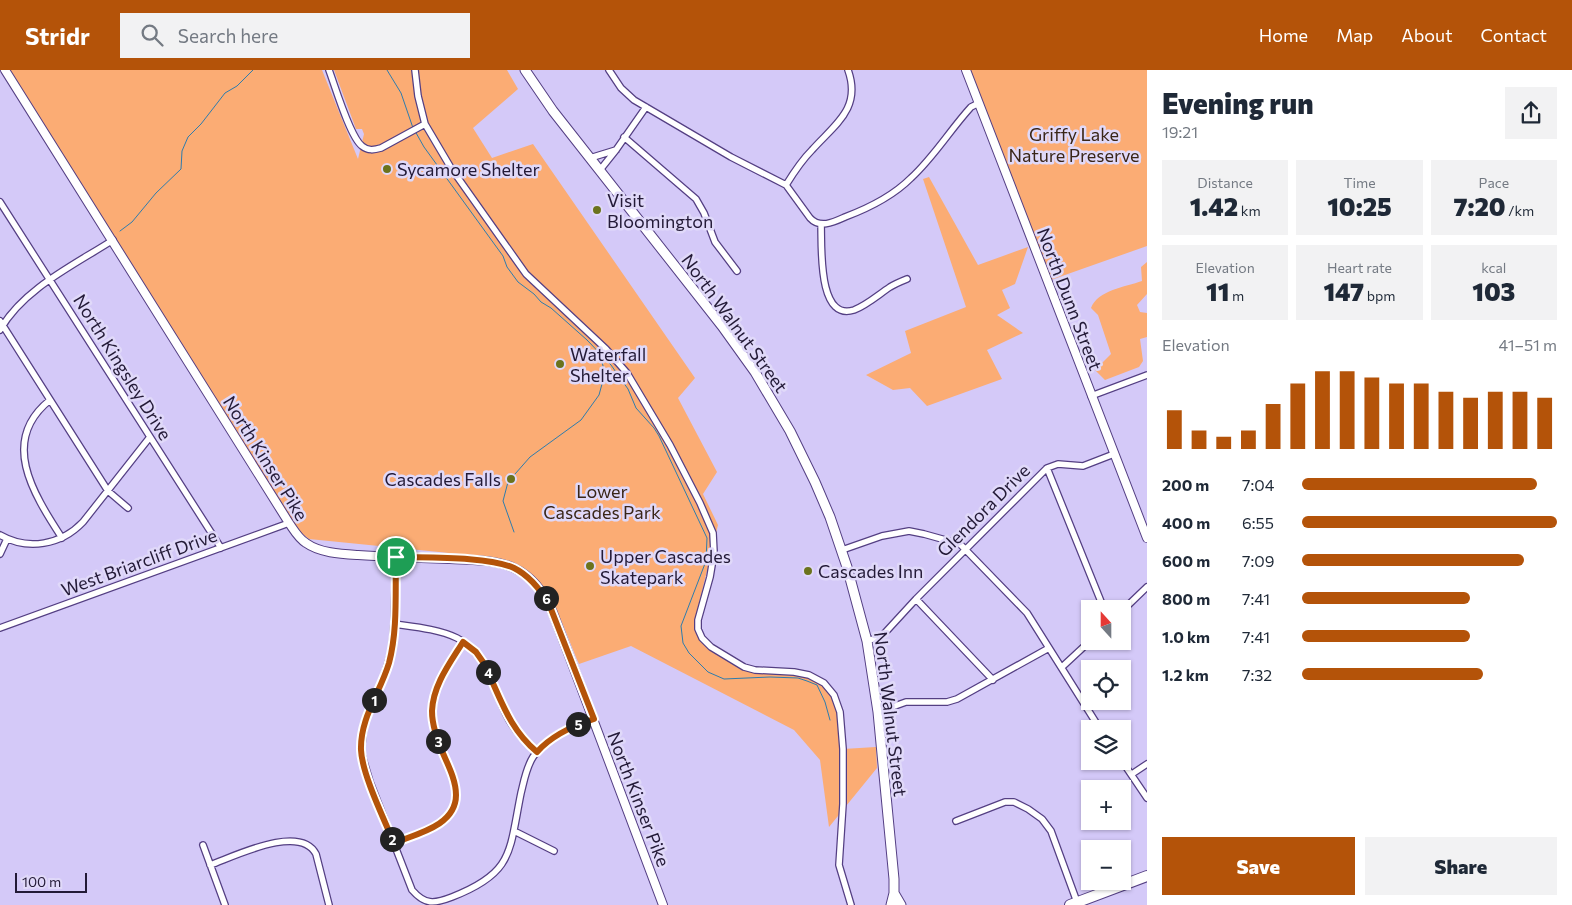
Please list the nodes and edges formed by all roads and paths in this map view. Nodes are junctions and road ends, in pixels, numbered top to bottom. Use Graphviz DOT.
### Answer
graph roads {
  1 [pos="5,70"];
  2 [pos="329,70"];
  3 [pos="416,70"];
  4 [pos="525,70"];
  5 [pos="609,70"];
  6 [pos="848,70"];
  7 [pos="966,70"];
  8 [pos="978,103"];
  9 [pos="646,106"];
  10 [pos="425,124"];
  11 [pos="624,137"];
  12 [pos="616,150"];
  13 [pos="590,158"];
  14 [pos="600,170"];
  15 [pos="786,185"];
  16 [pos="0,202"];
  17 [pos="821,224"];
  18 [pos="113,240"];
  19 [pos="737,271"];
  20 [pos="908,279"];
  21 [pos="50,280"];
  22 [pos="1,326"];
  23 [pos="1147,375"];
  24 [pos="1091,396"];
  25 [pos="50,400"];
  26 [pos="25,420"];
  27 [pos="150,437"];
  28 [pos="1114,454"];
  29 [pos="1047,468"];
  30 [pos="22,475"];
  31 [pos="108,491"];
  32 [pos="128,508"];
  33 [pos="288,523"];
  34 [pos="0,535"];
  35 [pos="62,538"];
  36 [pos="1147,538"];
  37 [pos="7,539"];
  38 [pos="221,548"];
  39 [pos="842,550"];
  40 [pos="966,550"];
  41 [pos="0,554"];
  42 [pos="396,557"];
  43 [pos="1147,587"];
  44 [pos="916,599"];
  45 [pos="1100,600"];
  46 [pos="1131,602"];
  47 [pos="394,624"];
  48 [pos="0,628"];
  49 [pos="868,640"];
  50 [pos="463,642"];
  51 [pos="1049,648"];
  52 [pos="1081,650"];
  53 [pos="1062,668"];
  54 [pos="993,680"];
  55 [pos="878,712"];
  56 [pos="594,719"];
  57 [pos="1094,720"];
  58 [pos="537,752"];
  59 [pos="1147,764"];
  60 [pos="1129,770"];
  61 [pos="1132,774"];
  62 [pos="1147,798"];
  63 [pos="956,821"];
  64 [pos="514,831"];
  65 [pos="394,843"];
  66 [pos="203,845"];
  67 [pos="554,852"];
  68 [pos="210,865"];
  69 [pos="1147,876"];
  70 [pos="894,893"];
  71 [pos="1074,904"];
  72 [pos="225,905"];
  73 [pos="329,905"];
  74 [pos="663,905"];
  75 [pos="851,905"];
  76 [pos="891,905"];
  77 [pos="901,905"];
  1 -- 18 [label="street, North Kinser Pike"];
  2 -- 10 [label="street"];
  3 -- 10 [label="street"];
  4 -- 13 [label="main road, North Walnut Street"];
  5 -- 9 [label="street"];
  6 -- 15 [label="street"];
  7 -- 8 [label="street, North Dunn Street"];
  8 -- 17 [label="street"];
  8 -- 24 [label="street, North Dunn Street"];
  9 -- 11 [label="street"];
  9 -- 15 [label="street"];
  10 -- 75 [label="street"];
  11 -- 12 [label="street"];
  11 -- 19 [label="street"];
  12 -- 13 [label="street"];
  12 -- 14 [label="street"];
  13 -- 14 [label="main road, North Walnut Street"];
  14 -- 39 [label="main road, North Walnut Street"];
  15 -- 17 [label="street"];
  16 -- 21 [label="street, North Kingsley Drive"];
  17 -- 20 [label="street"];
  18 -- 21 [label="street"];
  18 -- 33 [label="street, North Kinser Pike"];
  21 -- 22 [label="street"];
  21 -- 27 [label="street, North Kingsley Drive"];
  22 -- 25 [label="street"];
  23 -- 24 [label="street"];
  24 -- 28 [label="street, North Dunn Street"];
  25 -- 26 [label="street"];
  25 -- 31 [label="street"];
  27 -- 31 [label="street"];
  27 -- 38 [label="street, North Kingsley Drive"];
  28 -- 29 [label="street, Glendora Drive"];
  28 -- 36 [label="street, North Dunn Street"];
  29 -- 40 [label="street, Glendora Drive"];
  29 -- 45 [label="street"];
  30 -- 35 [label="street"];
  31 -- 32 [label="street"];
  31 -- 35 [label="street"];
  33 -- 38 [label="street, West Briarcliff Drive"];
  33 -- 42 [label="street, North Kinser Pike"];
  34 -- 37 [label="street"];
  35 -- 37 [label="street"];
  37 -- 41 [label="street"];
  38 -- 48 [label="street, West Briarcliff Drive"];
  39 -- 40 [label="street"];
  39 -- 49 [label="main road, North Walnut Street"];
  40 -- 44 [label="street, Glendora Drive"];
  40 -- 51 [label="street"];
  42 -- 47 [label="street"];
  42 -- 56 [label="street, North Kinser Pike"];
  43 -- 46 [label="street"];
  44 -- 49 [label="street, Glendora Drive"];
  44 -- 54 [label="street"];
  47 -- 50 [label="street"];
  47 -- 65 [label="street"];
  49 -- 55 [label="main road, North Walnut Street"];
  50 -- 58 [label="street"];
  50 -- 65 [label="street"];
  51 -- 53 [label="street"];
  51 -- 54 [label="street"];
  52 -- 53 [label="street"];
  53 -- 57 [label="street"];
  54 -- 55 [label="street"];
  55 -- 70 [label="main road, North Walnut Street"];
  56 -- 58 [label="street"];
  56 -- 74 [label="street, North Kinser Pike"];
  58 -- 64 [label="street"];
  59 -- 61 [label="street"];
  60 -- 61 [label="street"];
  61 -- 62 [label="street"];
  63 -- 71 [label="street"];
  64 -- 65 [label="street"];
  64 -- 67 [label="street"];
  66 -- 68 [label="street"];
  68 -- 72 [label="street"];
  68 -- 73 [label="street"];
  69 -- 71 [label="highway"];
  70 -- 76 [label="main road, North Walnut Street"];
  70 -- 77 [label="main road, North Walnut Street"];
}
